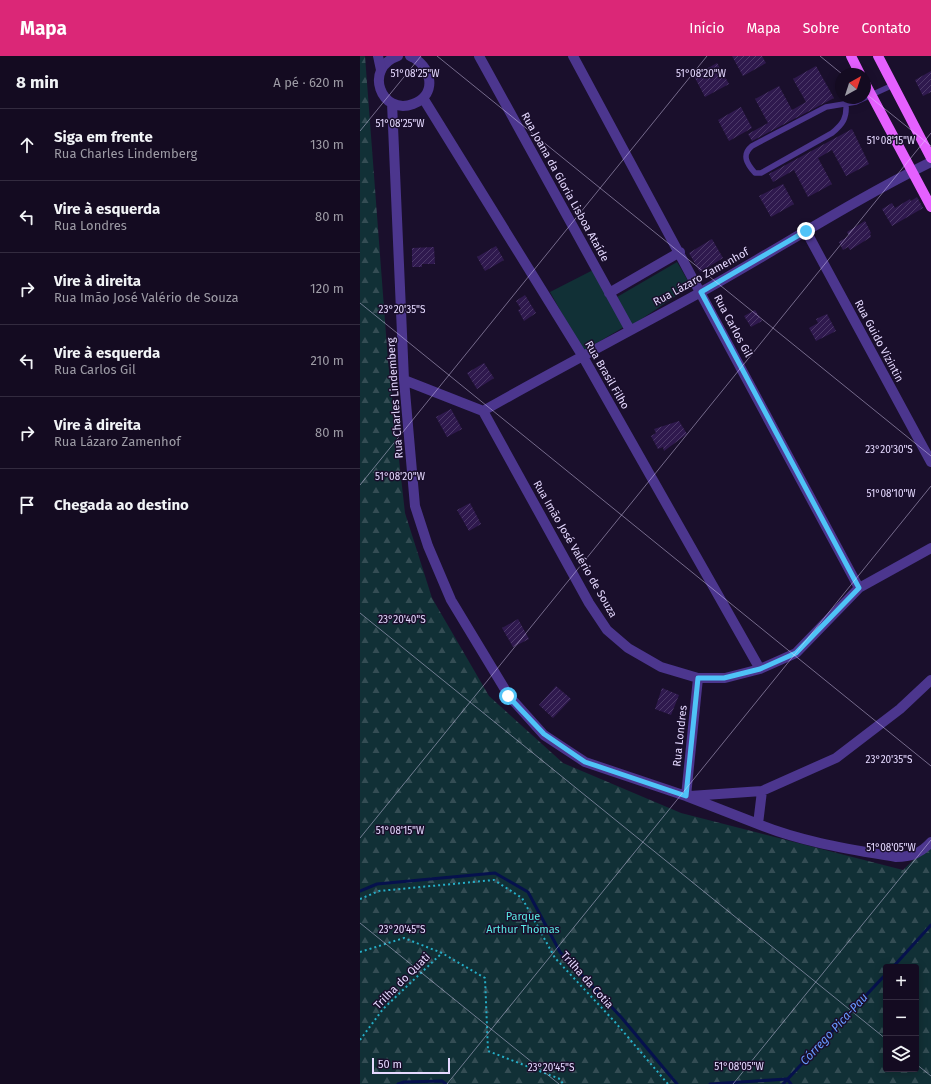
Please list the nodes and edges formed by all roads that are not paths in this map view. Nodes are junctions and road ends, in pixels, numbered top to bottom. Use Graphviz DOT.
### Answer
graph roads {
  1 [pos="378,56"];
  2 [pos="398,56"];
  3 [pos="412,56"];
  4 [pos="479,56"];
  5 [pos="573,56"];
  6 [pos="851,56"];
  7 [pos="878,56"];
  8 [pos="857,68"];
  9 [pos="381,70"];
  10 [pos="893,85"];
  11 [pos="872,96"];
  12 [pos="423,98"];
  13 [pos="392,103"];
  14 [pos="846,104"];
  15 [pos="931,158"];
  16 [pos="931,162"];
  17 [pos="911,172"];
  18 [pos="931,207"];
  19 [pos="806,231"];
  20 [pos="680,252"];
  21 [pos="701,292"];
  22 [pos="609,293"];
  23 [pos="630,330"];
  24 [pos="582,355"];
  25 [pos="404,380"];
  26 [pos="483,411"];
  27 [pos="931,462"];
  28 [pos="931,548"];
  29 [pos="859,588"];
  30 [pos="760,669"];
  31 [pos="698,678"];
  32 [pos="931,680"];
  33 [pos="762,791"];
  34 [pos="686,796"];
  35 [pos="758,824"];
  36 [pos="931,842"];
  1 -- 9 [label="street"];
  2 -- 9 [label="street"];
  3 -- 12 [label="street"];
  4 -- 22 [label="street, Rua Joana da Gloria Lisboa Ataíde"];
  5 -- 20 [label="street, Rua Carlos Gil"];
  6 -- 8 [label="main road"];
  7 -- 10 [label="main road"];
  9 -- 13 [label="street"];
  10 -- 11 [label="lane"];
  10 -- 15 [label="main road"];
  11 -- 17 [label="main road"];
  12 -- 13 [label="street"];
  12 -- 24 [label="street, Rua Brasil Filho"];
  13 -- 25 [label="street, Rua Charles Lindemberg"];
  14 -- 14 [label="lane"];
  16 -- 17 [label="street, Rua Lázaro Zamenhof"];
  17 -- 18 [label="main road"];
  17 -- 19 [label="street, Rua Lázaro Zamenhof"];
  19 -- 21 [label="street, Rua Lázaro Zamenhof"];
  19 -- 27 [label="street, Rua Guido Vizintin"];
  20 -- 21 [label="street, Rua Carlos Gil"];
  20 -- 22 [label="street"];
  21 -- 23 [label="street, Rua Lázaro Zamenhof"];
  21 -- 29 [label="street, Rua Carlos Gil"];
  22 -- 23 [label="street, Rua Joana da Gloria Lisboa Ataíde"];
  23 -- 24 [label="street, Rua Lázaro Zamenhof"];
  24 -- 26 [label="street, Rua Lázaro Zamenhof"];
  24 -- 30 [label="street, Rua Brasil Filho"];
  25 -- 26 [label="street"];
  25 -- 34 [label="street, Rua Charles Lindemberg"];
  26 -- 31 [label="street, Rua Imão José Valério de Souza"];
  28 -- 29 [label="street, Rua Imão José Valério de Souza"];
  29 -- 30 [label="street, Rua Imão José Valério de Souza"];
  30 -- 31 [label="street, Rua Imão José Valério de Souza"];
  31 -- 34 [label="street, Rua Londres"];
  32 -- 33 [label="street"];
  33 -- 34 [label="street, Rua Charles Lindemberg"];
  33 -- 35 [label="street"];
  34 -- 35 [label="street"];
  35 -- 36 [label="street"];
}
